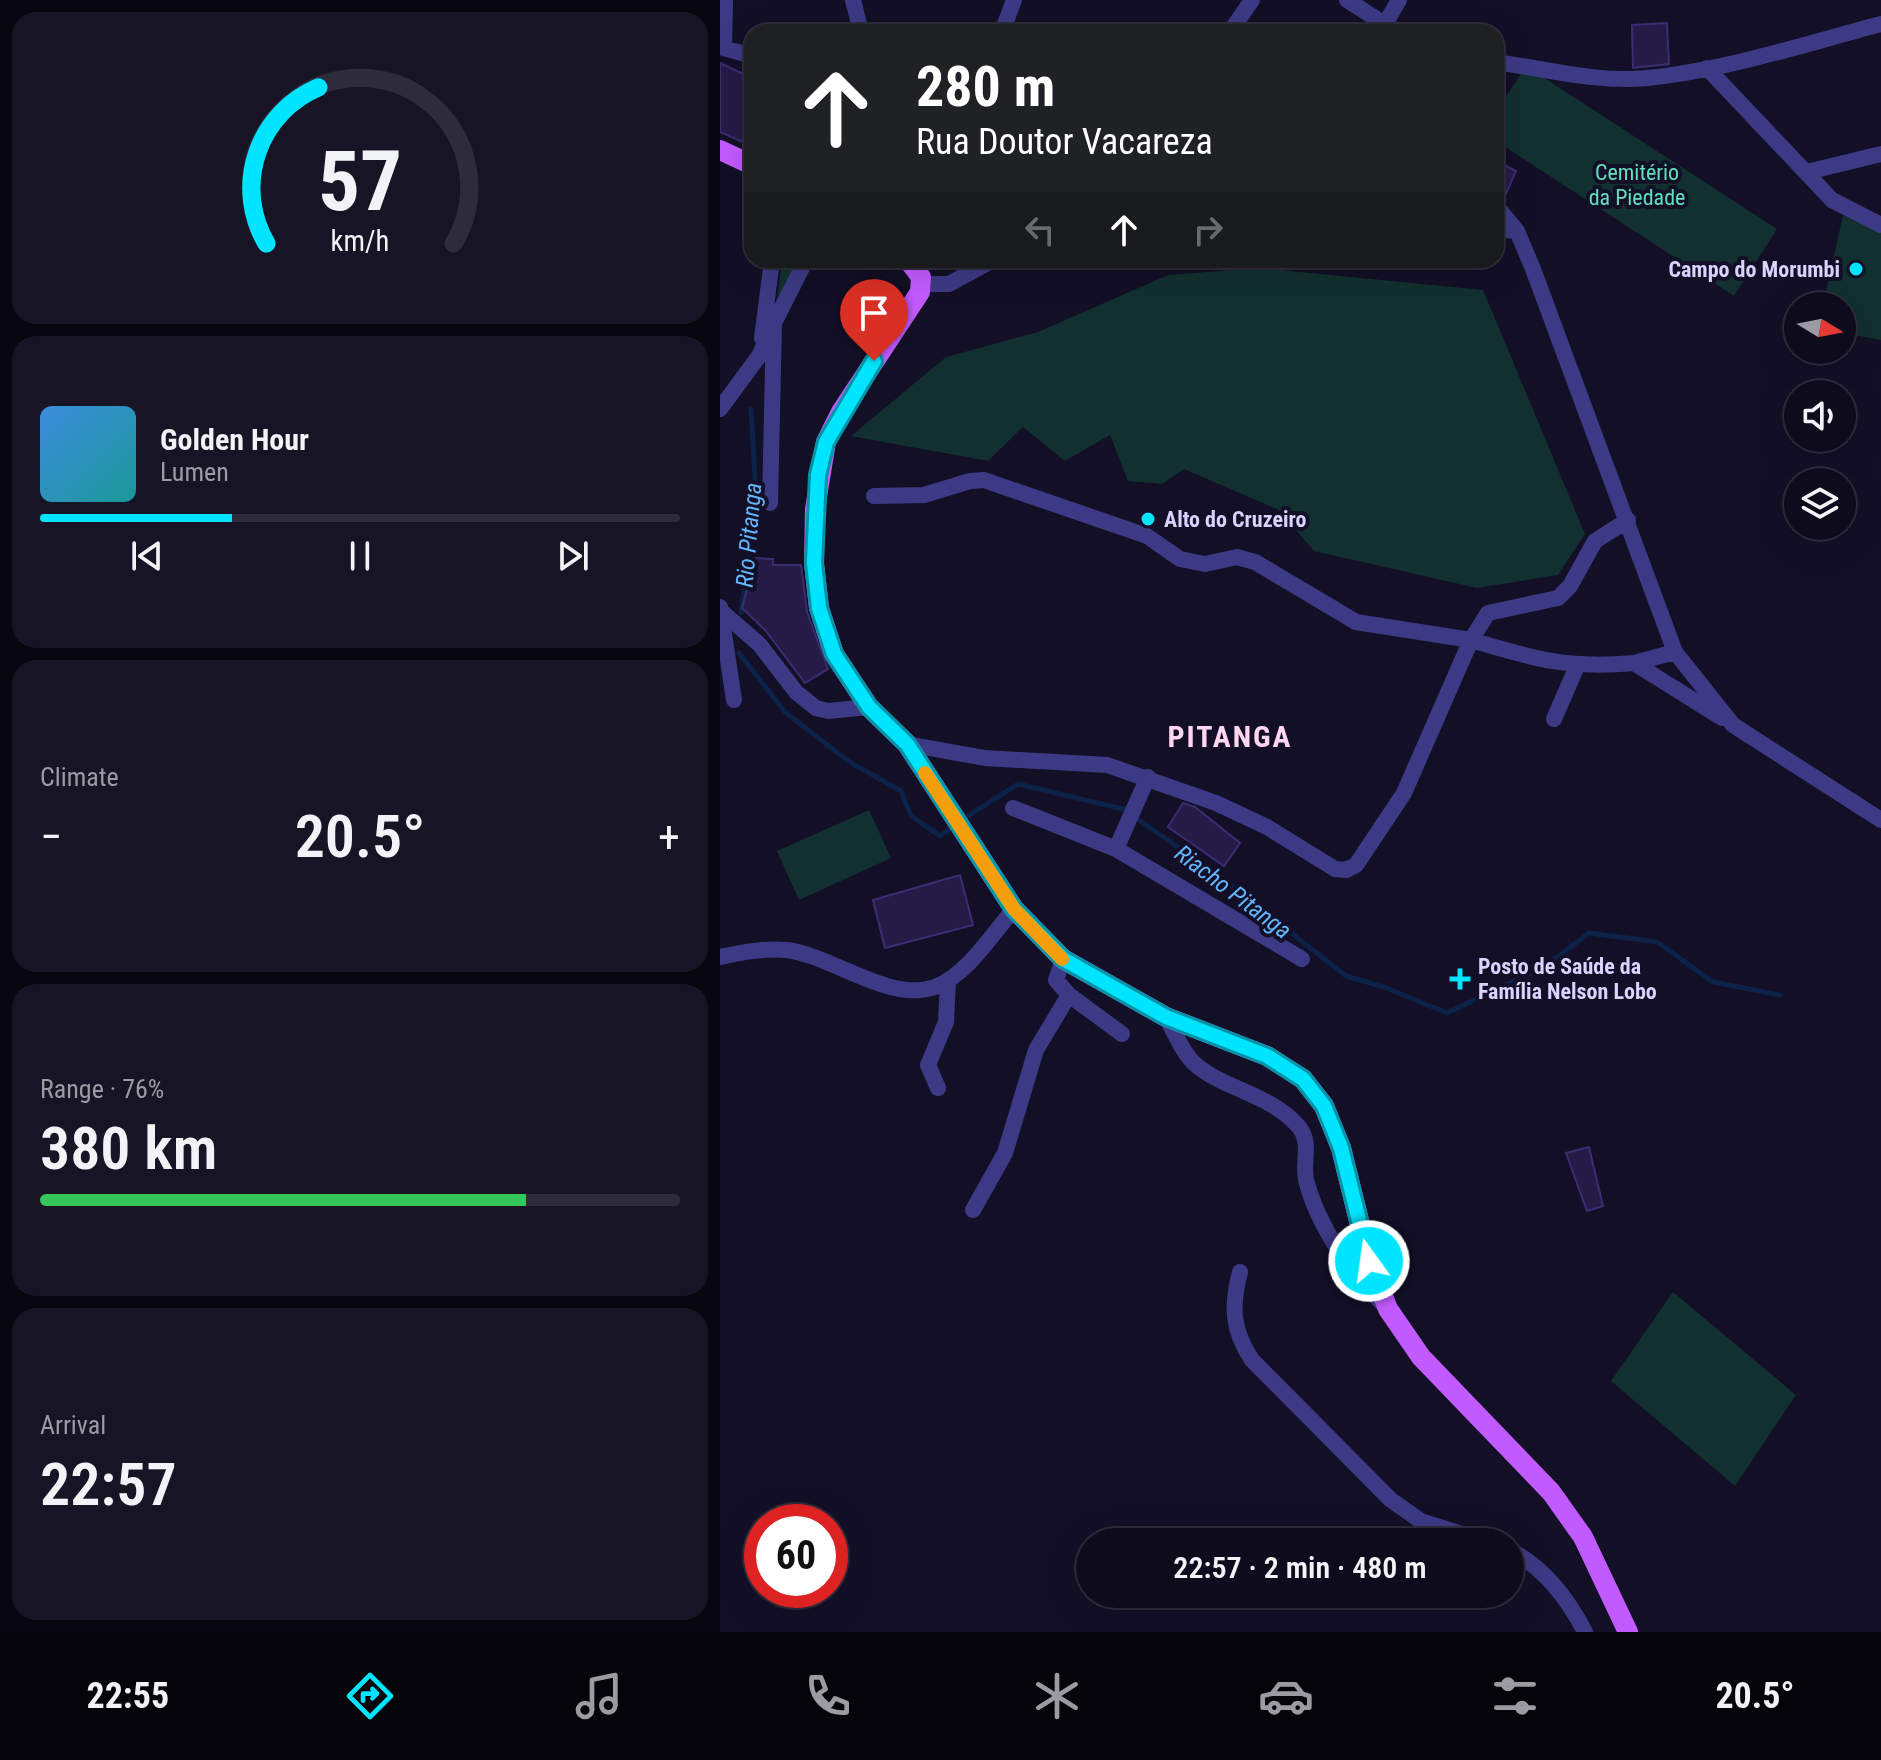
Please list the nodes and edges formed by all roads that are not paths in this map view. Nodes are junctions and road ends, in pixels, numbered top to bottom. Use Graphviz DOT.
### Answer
graph roads {
  1 [pos="725,0"];
  2 [pos="853,0"];
  3 [pos="1014,0"];
  4 [pos="1252,0"];
  5 [pos="1347,0"];
  6 [pos="1399,0"];
  7 [pos="859,24"];
  8 [pos="1005,24"];
  9 [pos="1236,24"];
  10 [pos="1381,24"];
  11 [pos="1390,24"];
  12 [pos="1881,24"];
  13 [pos="722,47"];
  14 [pos="744,54"];
  15 [pos="1504,63"];
  16 [pos="1707,68"];
  17 [pos="720,150"];
  18 [pos="1881,154"];
  19 [pos="744,161"];
  20 [pos="1807,172"];
  21 [pos="1504,216"];
  22 [pos="1881,225"];
  23 [pos="1504,230"];
  24 [pos="1517,231"];
  25 [pos="771,268"];
  26 [pos="802,268"];
  27 [pos="915,268"];
  28 [pos="978,268"];
  29 [pos="921,284"];
  30 [pos="774,323"];
  31 [pos="759,356"];
  32 [pos="720,409"];
  33 [pos="874,496"];
  34 [pos="770,503"];
  35 [pos="1628,520"];
  36 [pos="720,609"];
  37 [pos="1471,640"];
  38 [pos="1675,652"];
  39 [pos="1634,663"];
  40 [pos="1577,666"];
  41 [pos="734,700"];
  42 [pos="869,707"];
  43 [pos="1554,719"];
  44 [pos="1733,725"];
  45 [pos="907,744"];
  46 [pos="1148,777"];
  47 [pos="1013,808"];
  48 [pos="1881,820"];
  49 [pos="1116,849"];
  50 [pos="1014,909"];
  51 [pos="720,957"];
  52 [pos="1063,959"];
  53 [pos="1302,959"];
  54 [pos="948,980"];
  55 [pos="1069,995"];
  56 [pos="1166,1017"];
  57 [pos="1122,1034"];
  58 [pos="938,1088"];
  59 [pos="973,1210"];
  60 [pos="1240,1272"];
  61 [pos="1388,1309"];
  62 [pos="1443,1528"];
  63 [pos="1524,1557"];
  64 [pos="1585,1632"];
  65 [pos="1628,1632"];
  1 -- 13 [label="street"];
  2 -- 7 [label="street"];
  3 -- 8 [label="street"];
  4 -- 9 [label="street"];
  5 -- 10 [label="street"];
  6 -- 11 [label="street"];
  12 -- 16 [label="street"];
  13 -- 14 [label="street"];
  15 -- 16 [label="street"];
  16 -- 20 [label="street"];
  17 -- 19 [label="main road"];
  18 -- 20 [label="street"];
  20 -- 22 [label="street"];
  21 -- 24 [label="street"];
  23 -- 24 [label="street"];
  24 -- 35 [label="street"];
  25 -- 31 [label="street"];
  26 -- 30 [label="street"];
  27 -- 29 [label="main road"];
  28 -- 29 [label="street"];
  29 -- 42 [label="main road"];
  30 -- 31 [label="street"];
  30 -- 34 [label="street"];
  31 -- 32 [label="street"];
  33 -- 37 [label="street"];
  35 -- 37 [label="street"];
  35 -- 38 [label="street"];
  36 -- 41 [label="street"];
  36 -- 42 [label="street"];
  37 -- 40 [label="street"];
  37 -- 46 [label="street"];
  38 -- 39 [label="street"];
  38 -- 44 [label="street"];
  39 -- 40 [label="street"];
  39 -- 44 [label="street"];
  40 -- 43 [label="street"];
  42 -- 45 [label="main road"];
  44 -- 48 [label="street"];
  45 -- 46 [label="street"];
  45 -- 50 [label="main road"];
  46 -- 49 [label="street"];
  47 -- 49 [label="street"];
  49 -- 53 [label="street"];
  50 -- 52 [label="main road"];
  50 -- 54 [label="street"];
  51 -- 54 [label="street"];
  52 -- 55 [label="street"];
  52 -- 56 [label="main road"];
  54 -- 58 [label="street"];
  55 -- 57 [label="street"];
  55 -- 59 [label="street"];
  56 -- 61 [label="street"];
  56 -- 61 [label="main road"];
  60 -- 62 [label="street"];
  61 -- 65 [label="main road"];
  63 -- 64 [label="street"];
}
